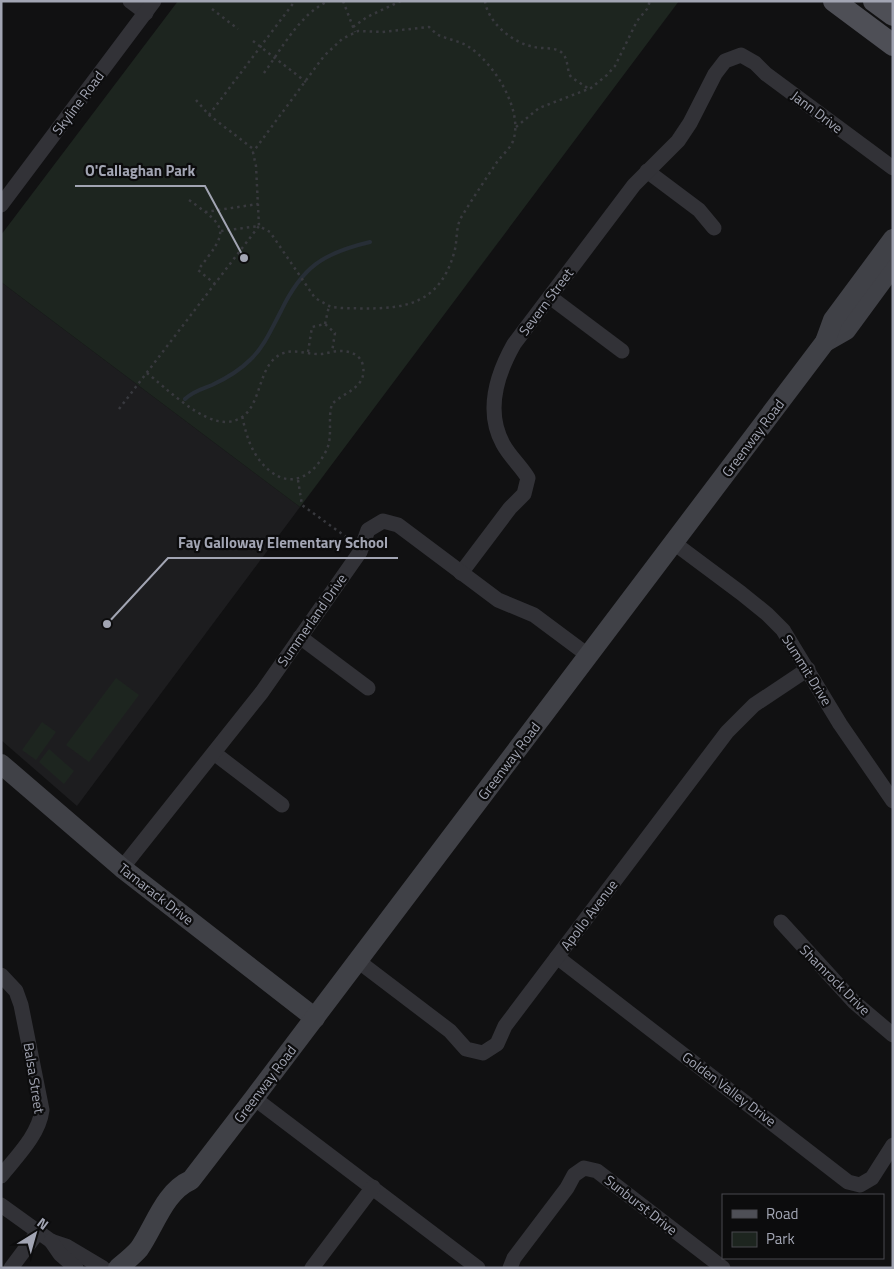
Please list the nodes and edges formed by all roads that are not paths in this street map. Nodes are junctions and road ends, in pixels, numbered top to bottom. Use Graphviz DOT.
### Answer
graph roads {
  1 [pos="130,1"];
  2 [pos="834,1"];
  3 [pos="838,1"];
  4 [pos="874,1"];
  5 [pos="150,7"];
  6 [pos="893,15"];
  7 [pos="893,31"];
  8 [pos="893,45"];
  9 [pos="741,55"];
  10 [pos="893,168"];
  11 [pos="647,171"];
  12 [pos="1,205"];
  13 [pos="714,228"];
  14 [pos="893,239"];
  15 [pos="893,267"];
  16 [pos="550,297"];
  17 [pos="826,342"];
  18 [pos="622,351"];
  19 [pos="674,543"];
  20 [pos="461,573"];
  21 [pos="300,637"];
  22 [pos="589,656"];
  23 [pos="808,669"];
  24 [pos="368,688"];
  25 [pos="214,753"];
  26 [pos="1,764"];
  27 [pos="893,801"];
  28 [pos="282,805"];
  29 [pos="122,868"];
  30 [pos="782,922"];
  31 [pos="557,957"];
  32 [pos="358,961"];
  33 [pos="1,975"];
  34 [pos="315,1018"];
  35 [pos="893,1035"];
  36 [pos="254,1098"];
  37 [pos="893,1145"];
  38 [pos="1,1176"];
  39 [pos="191,1180"];
  40 [pos="373,1187"];
  41 [pos="1,1205"];
  42 [pos="38,1232"];
  43 [pos="51,1241"];
  44 [pos="11,1268"];
  45 [pos="76,1268"];
  46 [pos="103,1268"];
  47 [pos="118,1268"];
  48 [pos="140,1268"];
  49 [pos="312,1268"];
  50 [pos="478,1268"];
  51 [pos="510,1268"];
  52 [pos="723,1268"];
  1 -- 5 [label="street"];
  2 -- 8 [label="main road"];
  3 -- 7 [label="main road"];
  4 -- 6 [label="main road"];
  5 -- 12 [label="street, Skyline Road"];
  9 -- 10 [label="street, Jann Drive"];
  9 -- 11 [label="street, Severn Street"];
  11 -- 13 [label="street"];
  11 -- 16 [label="street, Severn Street"];
  14 -- 17 [label="street, Greenway Road"];
  15 -- 17 [label="street, Greenway Road"];
  16 -- 18 [label="street"];
  16 -- 20 [label="street, Severn Street"];
  17 -- 19 [label="street, Greenway Road"];
  19 -- 22 [label="street, Greenway Road"];
  19 -- 23 [label="street, Summit Drive"];
  20 -- 21 [label="street, Summerland Drive"];
  20 -- 22 [label="street, Summerland Drive"];
  21 -- 24 [label="street"];
  21 -- 25 [label="street, Summerland Drive"];
  22 -- 32 [label="street, Greenway Road"];
  23 -- 27 [label="street, Summit Drive"];
  23 -- 31 [label="street, Apollo Avenue"];
  25 -- 28 [label="street"];
  25 -- 29 [label="street, Summerland Drive"];
  26 -- 29 [label="street, Tamarack Drive"];
  29 -- 34 [label="street, Tamarack Drive"];
  30 -- 35 [label="street, Shamrock Drive"];
  31 -- 32 [label="street, Apollo Avenue"];
  31 -- 37 [label="street, Golden Valley Drive"];
  32 -- 34 [label="street, Greenway Road"];
  33 -- 38 [label="street, Balsa Street"];
  34 -- 36 [label="street, Greenway Road"];
  36 -- 39 [label="street, Greenway Road"];
  36 -- 40 [label="street"];
  39 -- 47 [label="street, Greenway Road"];
  39 -- 48 [label="street, Greenway Road"];
  40 -- 49 [label="street"];
  40 -- 50 [label="street"];
  41 -- 42 [label="street"];
  42 -- 43 [label="street"];
  42 -- 44 [label="street"];
  43 -- 45 [label="street"];
  43 -- 46 [label="street"];
  51 -- 52 [label="street, Sunburst Drive"];
}
